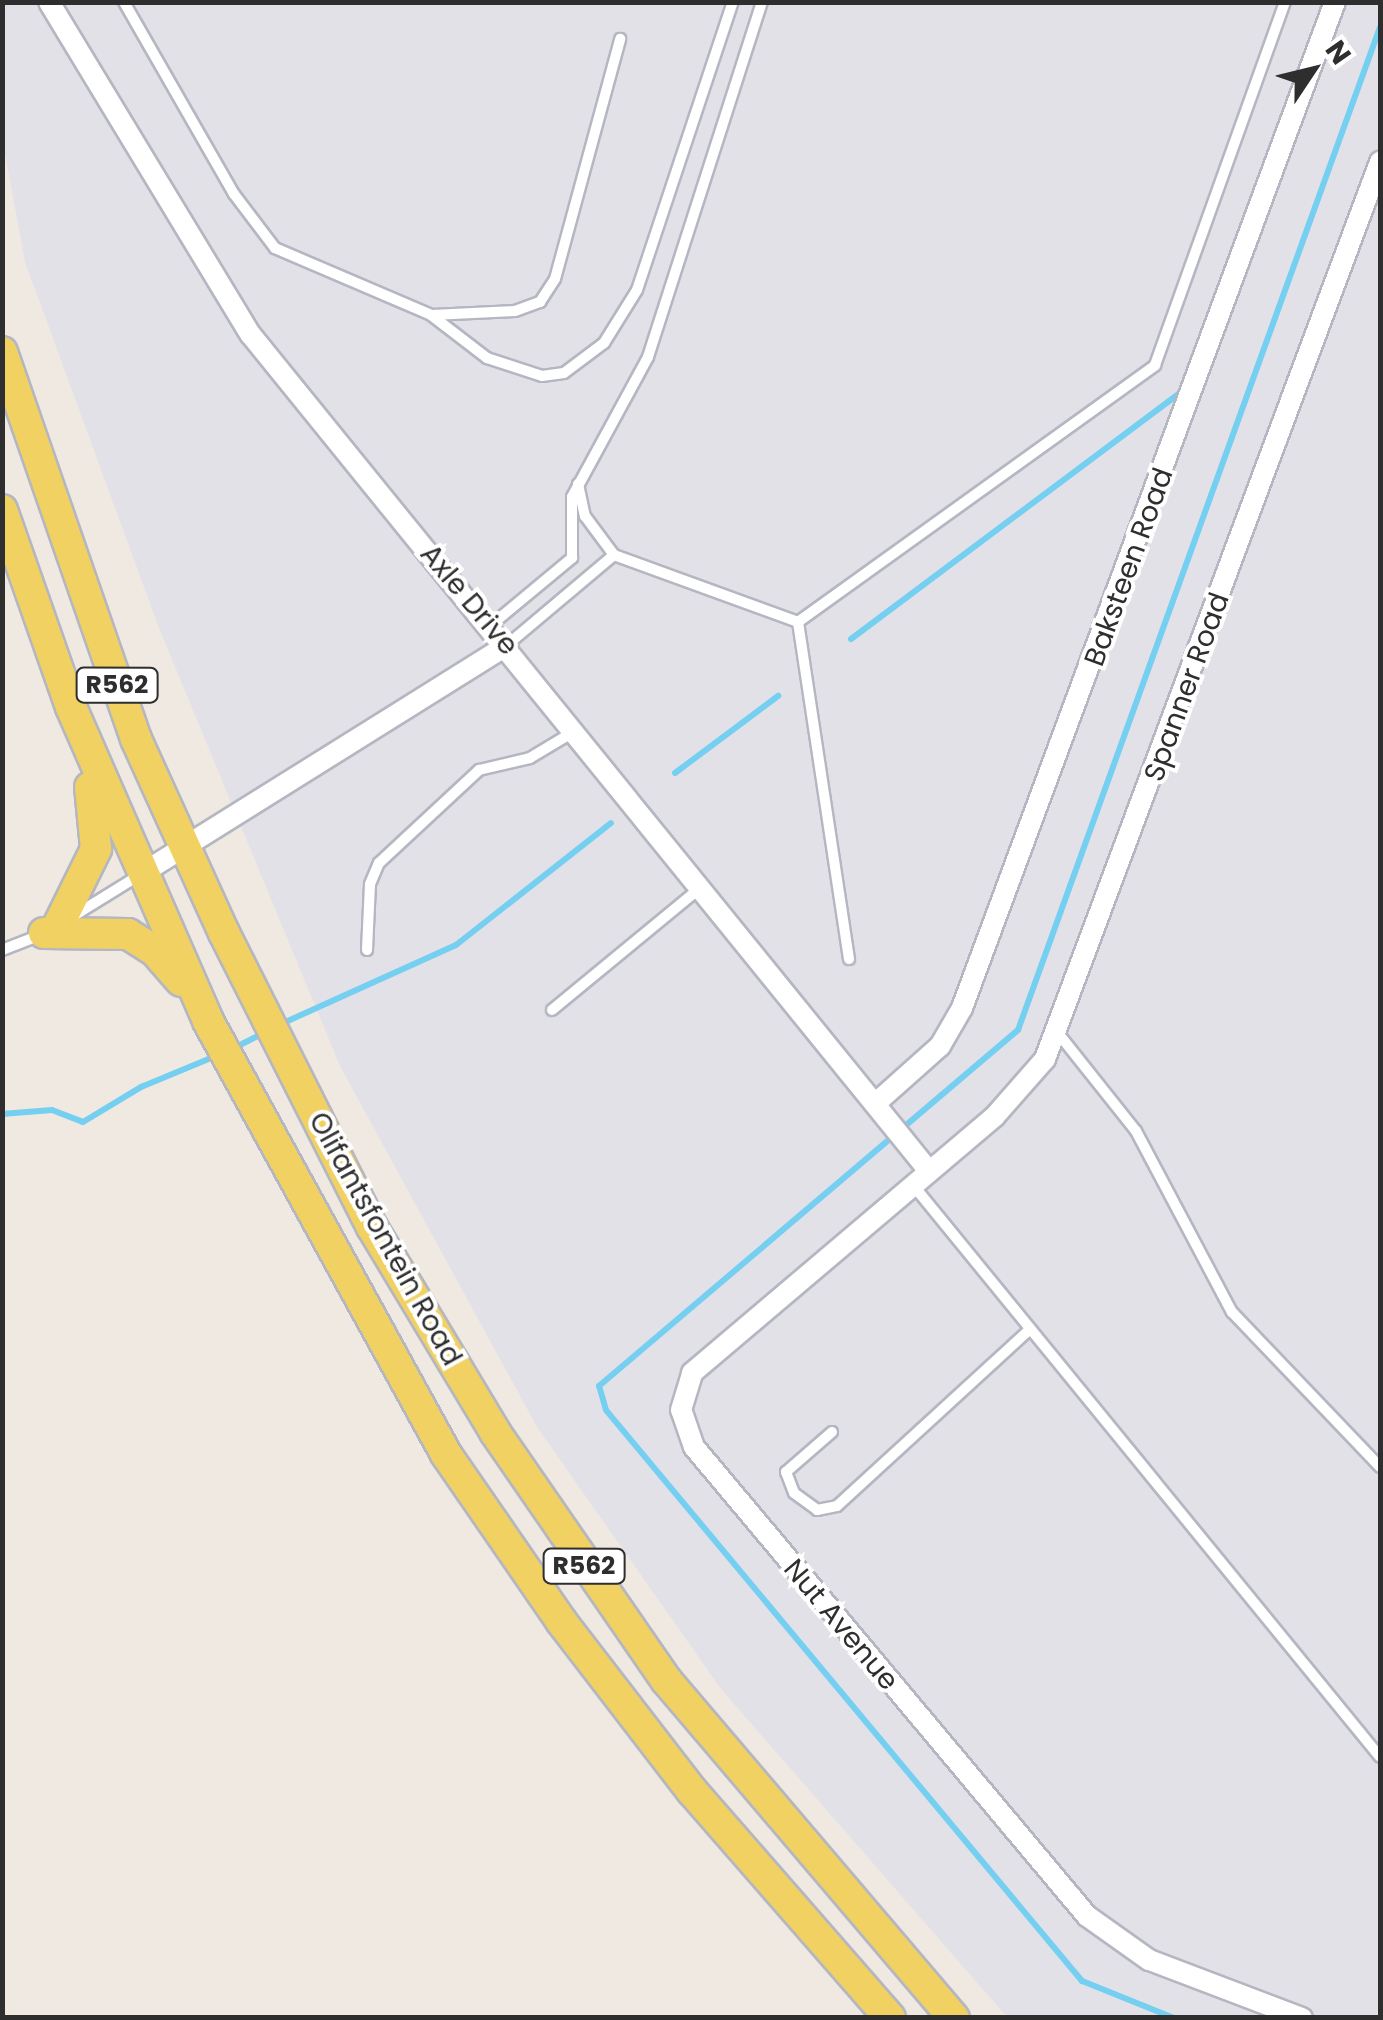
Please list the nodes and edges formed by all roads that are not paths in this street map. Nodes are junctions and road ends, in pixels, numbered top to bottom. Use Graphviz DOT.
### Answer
graph roads {
  1 [pos="49,2"];
  2 [pos="124,2"];
  3 [pos="733,2"];
  4 [pos="762,2"];
  5 [pos="1285,2"];
  6 [pos="1334,2"];
  7 [pos="620,39"];
  8 [pos="1380,162"];
  9 [pos="430,315"];
  10 [pos="2,352"];
  11 [pos="578,484"];
  12 [pos="2,510"];
  13 [pos="614,555"];
  14 [pos="798,622"];
  15 [pos="490,626"];
  16 [pos="507,645"];
  17 [pos="71,707"];
  18 [pos="576,731"];
  19 [pos="184,844"];
  20 [pos="141,874"];
  21 [pos="701,886"];
  22 [pos="52,928"];
  23 [pos="2,950"];
  24 [pos="367,950"];
  25 [pos="849,959"];
  26 [pos="552,1010"];
  27 [pos="211,1026"];
  28 [pos="1058,1034"];
  29 [pos="882,1111"];
  30 [pos="921,1177"];
  31 [pos="1029,1330"];
  32 [pos="832,1432"];
  33 [pos="1380,1466"];
  34 [pos="1380,1757"];
  35 [pos="890,2018"];
  36 [pos="954,2018"];
  37 [pos="1302,2018"];
  1 -- 15 [label="street, Axle Drive"];
  2 -- 9 [label="lane"];
  3 -- 9 [label="lane"];
  4 -- 11 [label="lane"];
  5 -- 14 [label="lane"];
  6 -- 29 [label="street, Baksteen Road"];
  7 -- 9 [label="lane"];
  8 -- 28 [label="street, Spanner Road"];
  10 -- 19 [label="main road, Olifantsfontein Road / R562"];
  11 -- 13 [label="lane"];
  11 -- 15 [label="lane"];
  12 -- 17 [label="main road, Olifantsfontein Road / R562"];
  13 -- 14 [label="lane"];
  13 -- 16 [label="lane"];
  14 -- 25 [label="lane"];
  15 -- 16 [label="street, Axle Drive"];
  16 -- 18 [label="street, Axle Drive"];
  16 -- 19 [label="street"];
  17 -- 20 [label="main road, Olifantsfontein Road / R562"];
  17 -- 22 [label="main road"];
  18 -- 21 [label="street, Axle Drive"];
  18 -- 24 [label="lane"];
  19 -- 20 [label="street"];
  19 -- 36 [label="main road, Olifantsfontein Road / R562"];
  20 -- 22 [label="lane"];
  20 -- 27 [label="main road, Olifantsfontein Road / R562"];
  21 -- 26 [label="lane"];
  21 -- 29 [label="street, Axle Drive"];
  22 -- 23 [label="lane"];
  22 -- 27 [label="main road"];
  27 -- 35 [label="main road, Olifantsfontein Road / R562"];
  28 -- 30 [label="street, Spanner Road"];
  28 -- 33 [label="lane"];
  29 -- 30 [label="street, Axle Drive"];
  30 -- 31 [label="lane"];
  30 -- 37 [label="street, Nut Avenue"];
  31 -- 32 [label="lane"];
  31 -- 34 [label="lane"];
}
